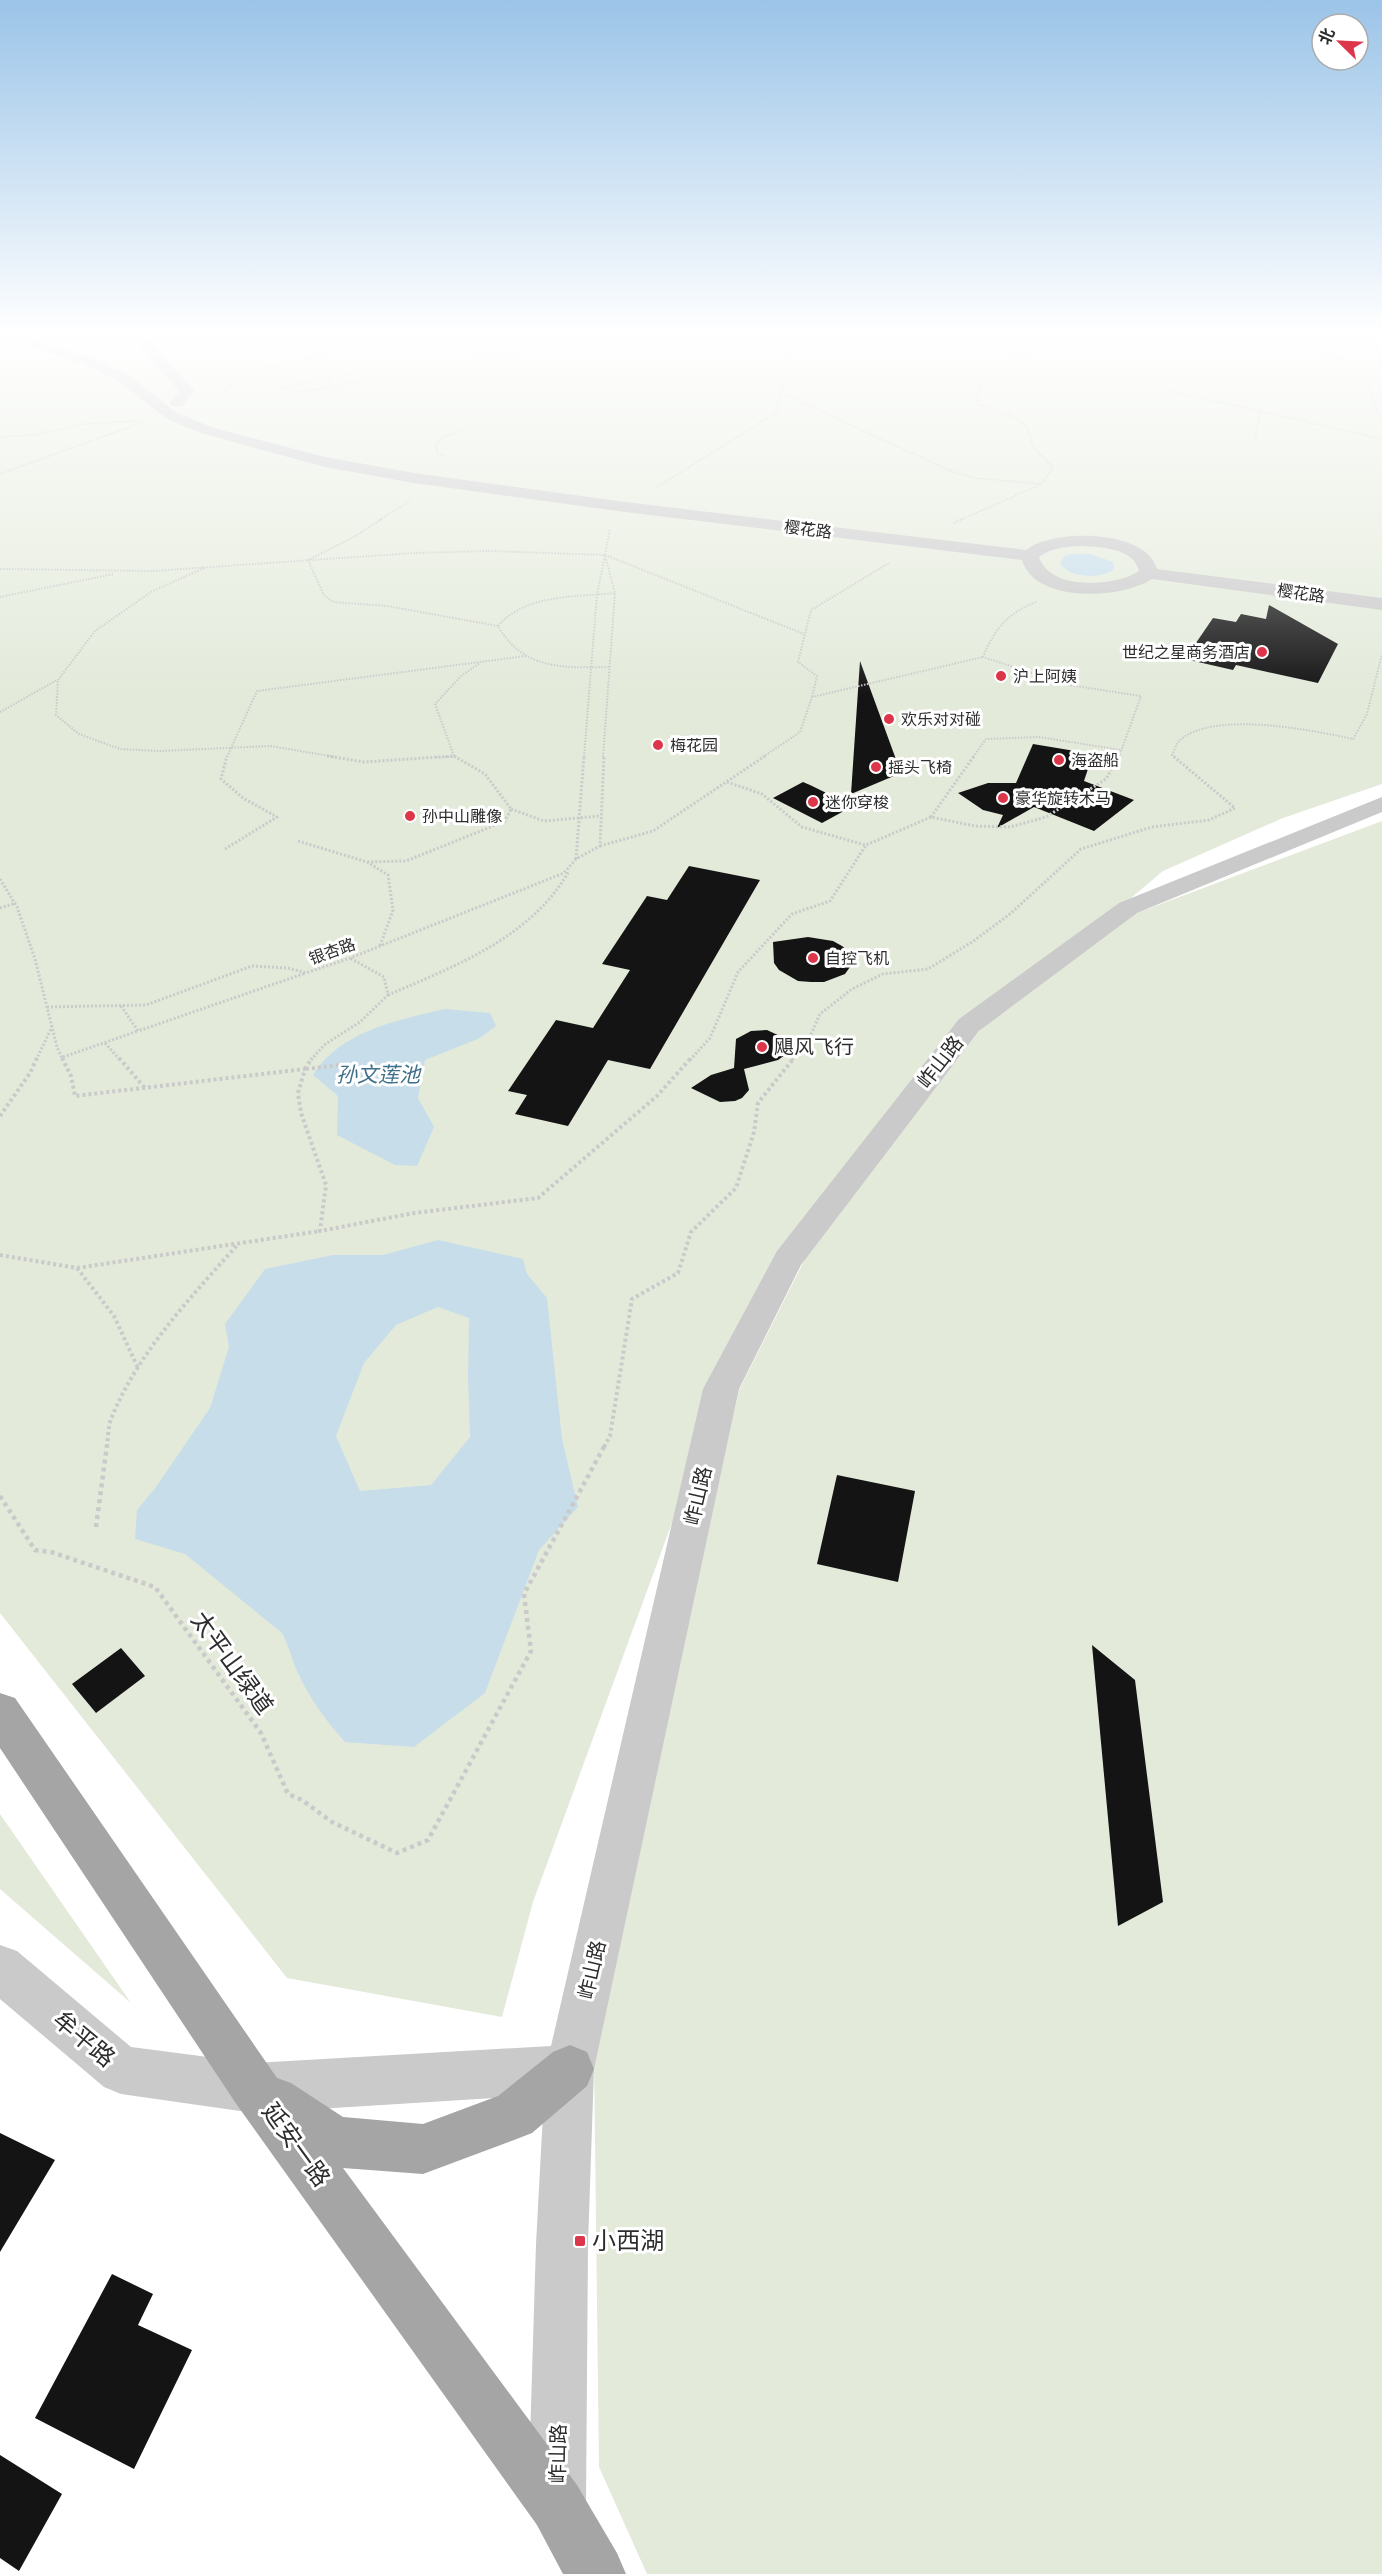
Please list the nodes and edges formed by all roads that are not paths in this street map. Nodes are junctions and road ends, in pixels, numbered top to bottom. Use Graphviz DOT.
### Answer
graph roads {
  1 [pos="296,455"];
  2 [pos="1030,556"];
  3 [pos="1149,573"];
  4 [pos="1382,604"];
  5 [pos="1382,804"];
  6 [pos="0,1712"];
  7 [pos="0,1968"];
  8 [pos="570,2069"];
  9 [pos="254,2088"];
  10 [pos="557,2505"];
  11 [pos="596,2574"];
  1 -- 2 [label="street, 樱花路"];
  2 -- 3 [label="street"];
  2 -- 3 [label="street"];
  3 -- 4 [label="street, 樱花路"];
  5 -- 8 [label="street, 岞山路"];
  6 -- 9 [label="main road, 延安一路"];
  7 -- 9 [label="street, 牟平路"];
  8 -- 9 [label="street, 牟平路"];
  8 -- 9 [label="main road"];
  8 -- 10 [label="street, 岞山路"];
  9 -- 10 [label="main road, 延安一路"];
  10 -- 11 [label="main road, 延安一路"];
}
